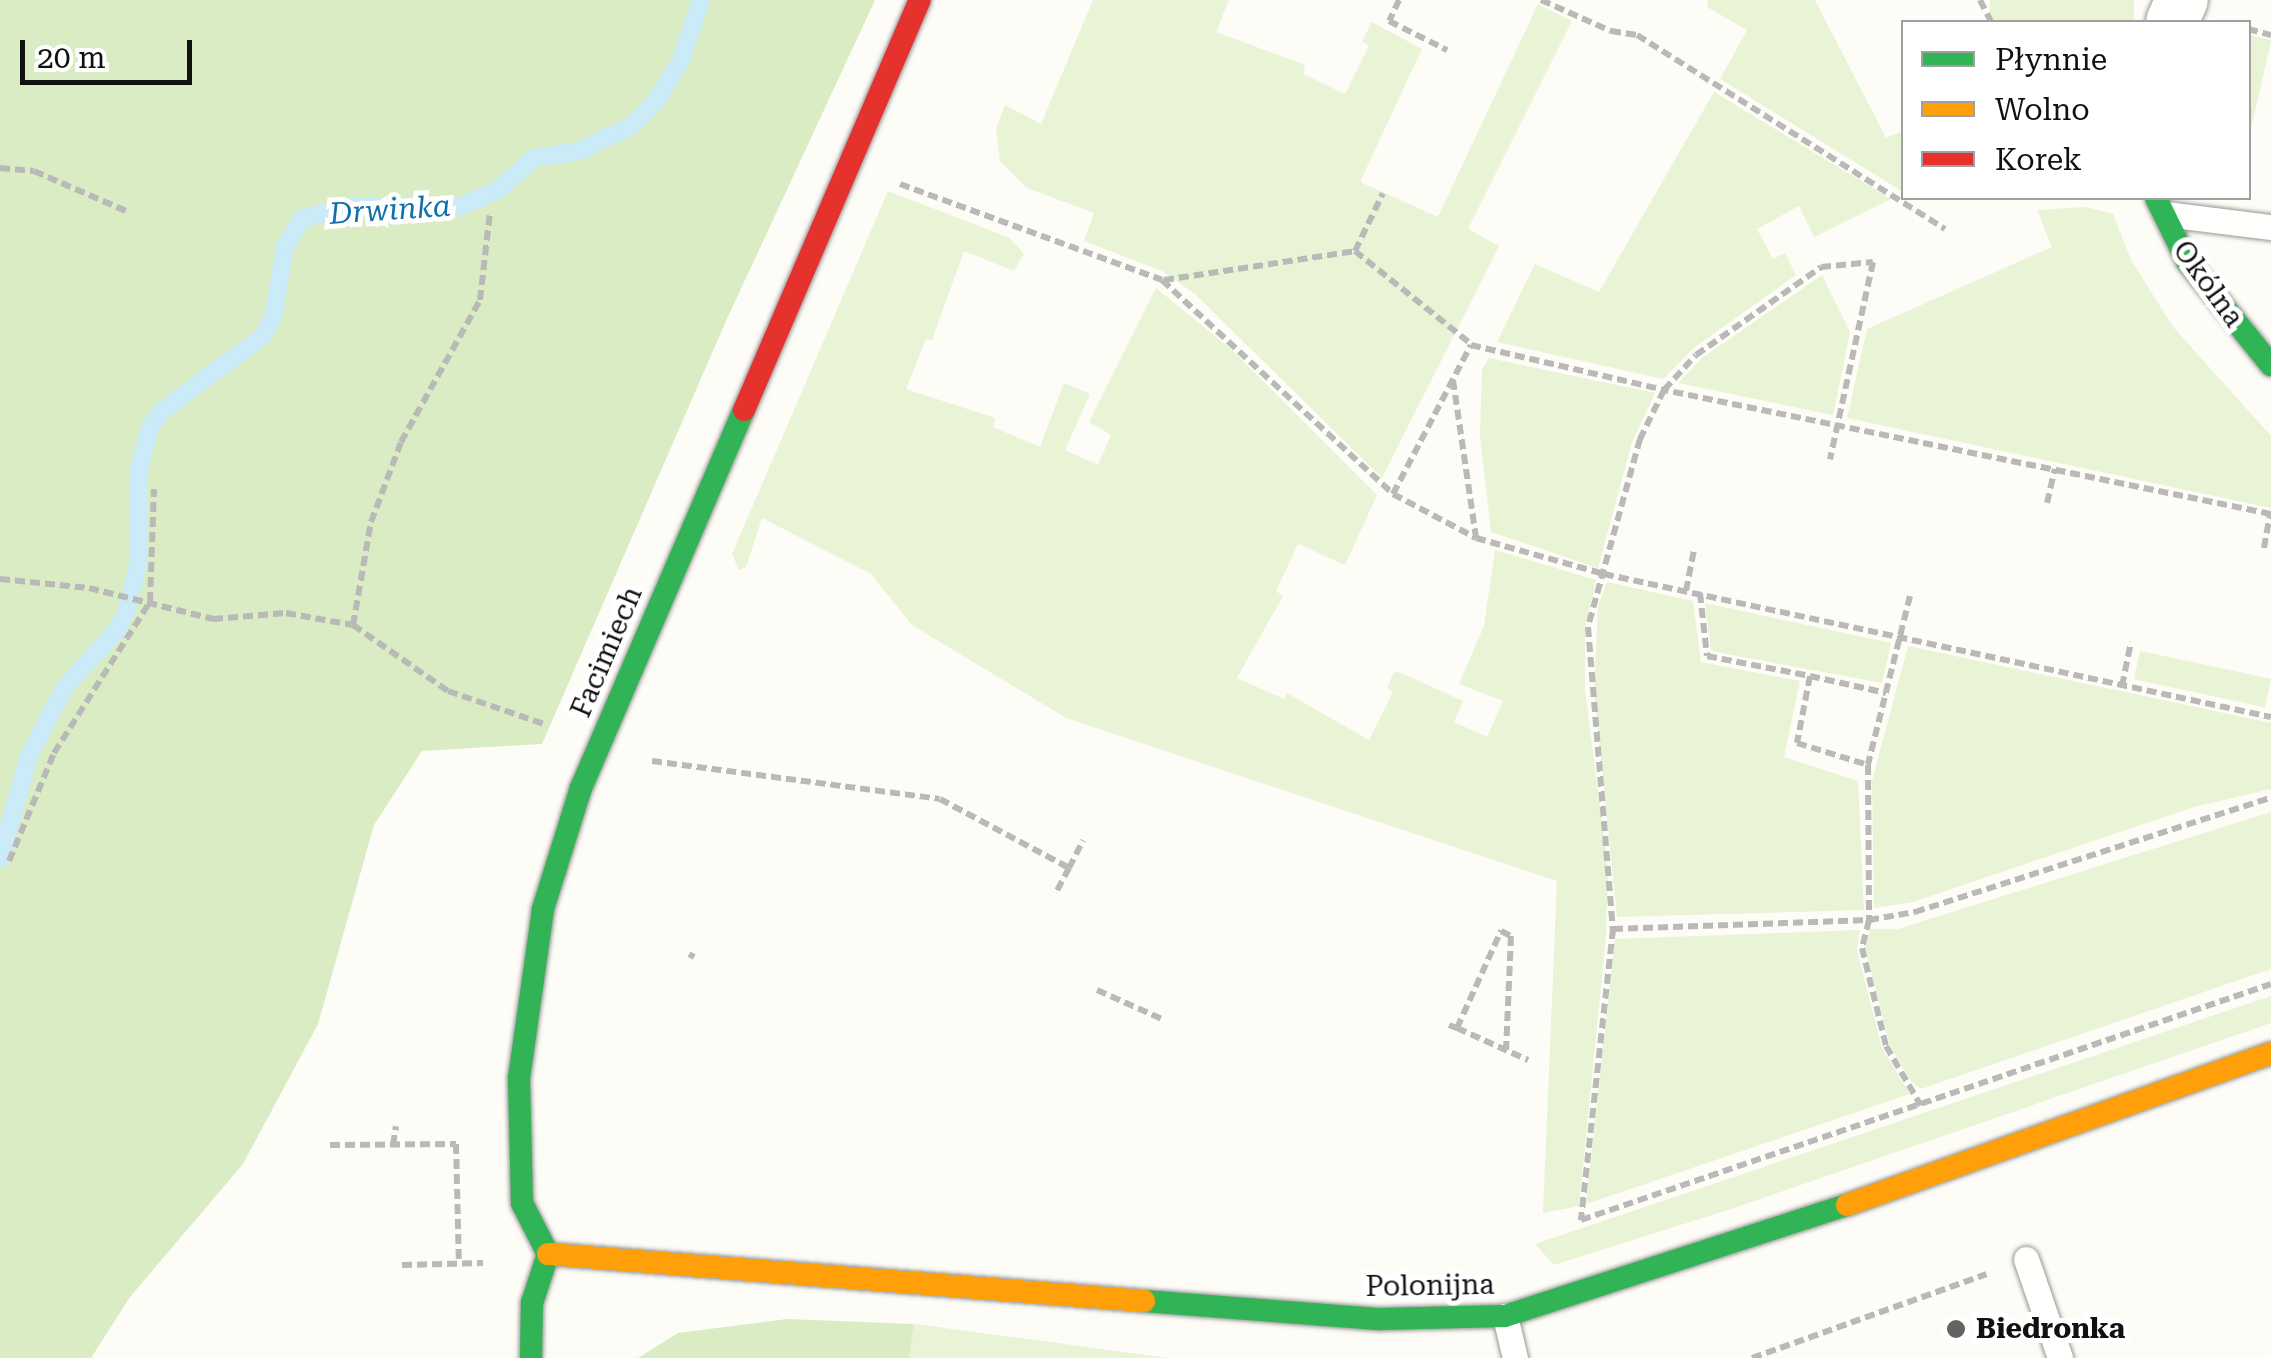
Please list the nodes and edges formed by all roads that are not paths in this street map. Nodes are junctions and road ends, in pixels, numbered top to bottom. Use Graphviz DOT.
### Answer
graph roads {
  1 [pos="920,0"];
  2 [pos="2159,205"];
  3 [pos="2271,228"];
  4 [pos="2271,364"];
  5 [pos="2271,1053"];
  6 [pos="548,1254"];
  7 [pos="2026,1260"];
  8 [pos="1506,1316"];
  9 [pos="532,1358"];
  10 [pos="1515,1358"];
  11 [pos="2060,1358"];
  1 -- 6 [label="street, Facimiech"];
  2 -- 3 [label="lane"];
  2 -- 4 [label="street, Okólna"];
  5 -- 8 [label="street, Polonijna"];
  6 -- 8 [label="street, Polonijna"];
  6 -- 9 [label="street"];
  7 -- 11 [label="lane"];
  8 -- 10 [label="lane"];
}
